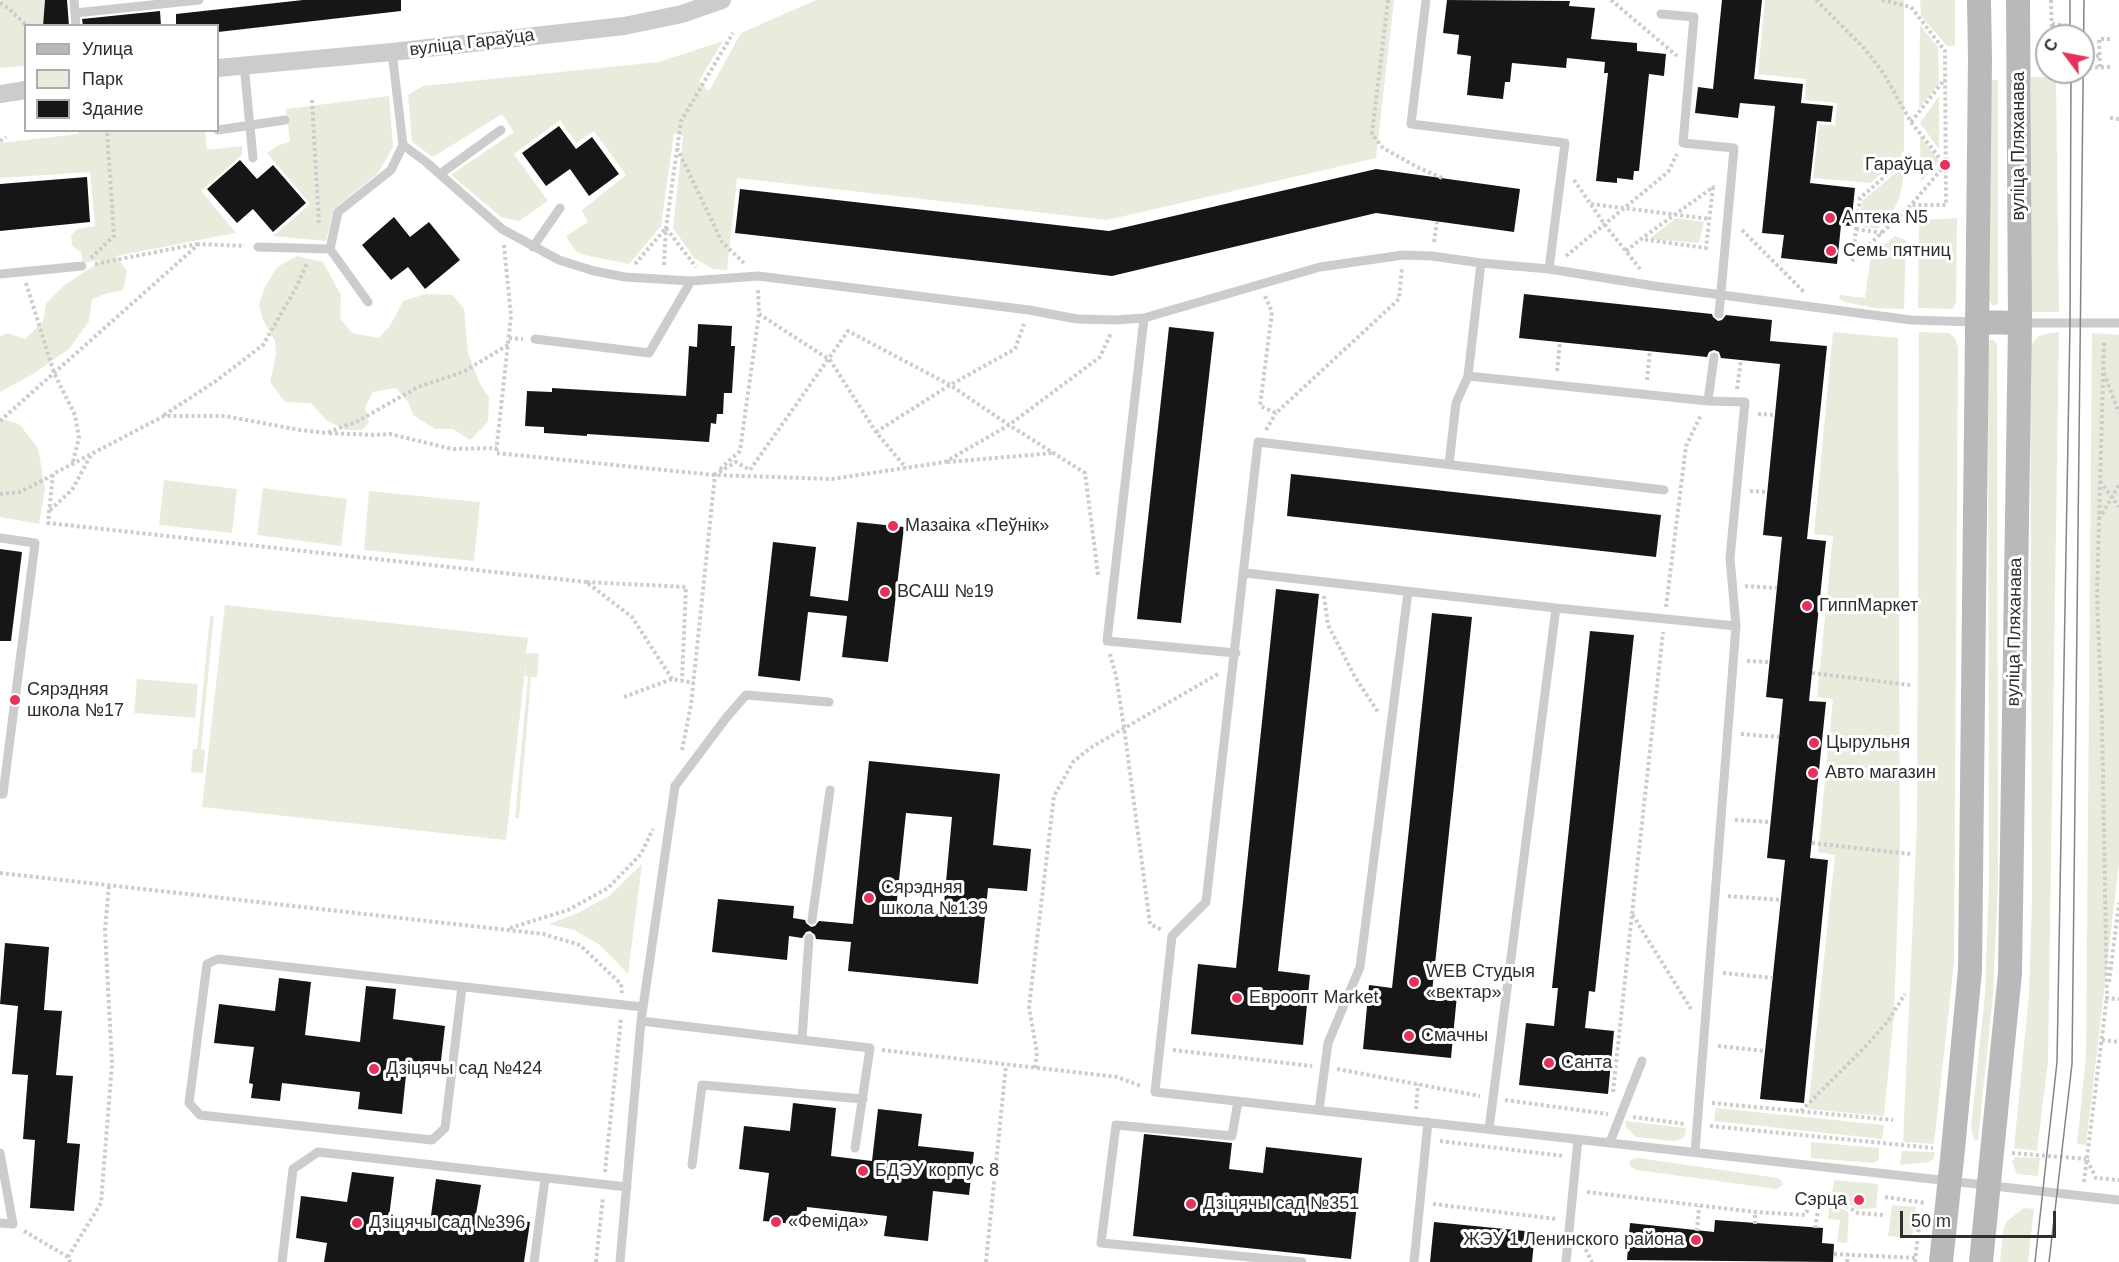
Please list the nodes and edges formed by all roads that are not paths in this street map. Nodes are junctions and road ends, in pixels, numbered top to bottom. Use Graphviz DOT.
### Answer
graph roads {
  1 [pos="74,0"];
  2 [pos="199,0"];
  3 [pos="722,0"];
  4 [pos="1426,0"];
  5 [pos="1978,0"];
  6 [pos="2018,0"];
  7 [pos="75,14"];
  8 [pos="1662,14"];
  9 [pos="76,24"];
  10 [pos="392,52"];
  11 [pos="244,65"];
  12 [pos="219,68"];
  13 [pos="24,90"];
  14 [pos="0,94"];
  15 [pos="285,120"];
  16 [pos="250,125"];
  17 [pos="219,130"];
  18 [pos="501,130"];
  19 [pos="403,146"];
  20 [pos="253,158"];
  21 [pos="440,174"];
  22 [pos="560,208"];
  23 [pos="533,246"];
  24 [pos="258,247"];
  25 [pos="325,249"];
  26 [pos="1481,263"];
  27 [pos="82,266"];
  28 [pos="1549,269"];
  29 [pos="0,274"];
  30 [pos="691,281"];
  31 [pos="1721,293"];
  32 [pos="368,302"];
  33 [pos="1719,314"];
  34 [pos="1144,318"];
  35 [pos="1977,322"];
  36 [pos="2020,323"];
  37 [pos="2119,323"];
  38 [pos="535,339"];
  39 [pos="1714,357"];
  40 [pos="1468,376"];
  41 [pos="1708,401"];
  42 [pos="1449,464"];
  43 [pos="1664,490"];
  44 [pos="0,538"];
  45 [pos="1245,573"];
  46 [pos="1408,592"];
  47 [pos="1556,608"];
  48 [pos="1736,626"];
  49 [pos="1236,653"];
  50 [pos="829,702"];
  51 [pos="830,790"];
  52 [pos="0,794"];
  53 [pos="812,920"];
  54 [pos="809,938"];
  55 [pos="462,987"];
  56 [pos="642,1007"];
  57 [pos="641,1021"];
  58 [pos="802,1039"];
  59 [pos="1642,1061"];
  60 [pos="863,1099"];
  61 [pos="1238,1101"];
  62 [pos="1319,1110"];
  63 [pos="1428,1122"];
  64 [pos="1489,1129"];
  65 [pos="1578,1139"];
  66 [pos="1610,1142"];
  67 [pos="855,1148"];
  68 [pos="1695,1152"];
  69 [pos="0,1153"];
  70 [pos="692,1165"];
  71 [pos="545,1179"];
  72 [pos="1950,1181"];
  73 [pos="1989,1185"];
  74 [pos="627,1187"];
  75 [pos="2119,1200"];
  76 [pos="0,1223"];
  77 [pos="282,1262"];
  78 [pos="534,1262"];
  79 [pos="620,1262"];
  80 [pos="1302,1262"];
  81 [pos="1414,1262"];
  82 [pos="1566,1262"];
  83 [pos="1941,1262"];
  84 [pos="1981,1262"];
  1 -- 7 [label="lane"];
  2 -- 7 [label="lane"];
  3 -- 10 [label="street, вуліца Гараўца"];
  4 -- 28 [label="lane"];
  5 -- 35 [label="main road"];
  6 -- 36 [label="main road, вуліца Пляханава"];
  7 -- 9 [label="lane"];
  8 -- 31 [label="lane"];
  10 -- 11 [label="street, вуліца Гараўца"];
  10 -- 19 [label="lane"];
  11 -- 12 [label="street, вуліца Гараўца"];
  11 -- 16 [label="lane"];
  13 -- 14 [label="street"];
  15 -- 16 [label="lane"];
  16 -- 17 [label="lane"];
  16 -- 20 [label="lane"];
  18 -- 21 [label="lane"];
  19 -- 21 [label="lane"];
  19 -- 25 [label="lane"];
  21 -- 23 [label="lane"];
  22 -- 23 [label="lane"];
  23 -- 30 [label="lane"];
  24 -- 25 [label="lane"];
  25 -- 32 [label="lane"];
  26 -- 28 [label="lane"];
  26 -- 34 [label="lane"];
  26 -- 40 [label="lane"];
  27 -- 29 [label="lane"];
  28 -- 31 [label="lane"];
  30 -- 34 [label="lane"];
  30 -- 38 [label="lane"];
  31 -- 33 [label="lane"];
  31 -- 35 [label="lane"];
  34 -- 49 [label="lane"];
  35 -- 36 [label="main road"];
  35 -- 72 [label="main road"];
  36 -- 37 [label="lane"];
  36 -- 73 [label="main road, вуліца Пляханава"];
  39 -- 41 [label="lane"];
  40 -- 41 [label="lane"];
  40 -- 42 [label="lane"];
  41 -- 48 [label="lane"];
  42 -- 43 [label="lane"];
  42 -- 45 [label="lane"];
  44 -- 52 [label="lane"];
  45 -- 46 [label="lane"];
  45 -- 49 [label="lane"];
  46 -- 47 [label="lane"];
  46 -- 62 [label="lane"];
  47 -- 48 [label="lane"];
  47 -- 64 [label="lane"];
  48 -- 68 [label="lane"];
  49 -- 61 [label="lane"];
  50 -- 56 [label="lane"];
  51 -- 53 [label="lane"];
  54 -- 58 [label="lane"];
  55 -- 55 [label="lane"];
  55 -- 56 [label="lane"];
  56 -- 57 [label="lane"];
  57 -- 58 [label="lane"];
  57 -- 74 [label="lane"];
  58 -- 60 [label="lane"];
  59 -- 66 [label="lane"];
  60 -- 67 [label="lane"];
  60 -- 70 [label="lane"];
  61 -- 62 [label="lane"];
  61 -- 80 [label="lane"];
  62 -- 63 [label="lane"];
  63 -- 64 [label="lane"];
  63 -- 81 [label="lane"];
  64 -- 65 [label="lane"];
  65 -- 66 [label="lane"];
  65 -- 82 [label="lane"];
  66 -- 68 [label="lane"];
  68 -- 72 [label="lane"];
  69 -- 76 [label="lane"];
  71 -- 74 [label="lane"];
  71 -- 77 [label="lane"];
  71 -- 78 [label="lane"];
  72 -- 73 [label="lane"];
  72 -- 83 [label="main road"];
  73 -- 75 [label="lane"];
  73 -- 84 [label="main road, вуліца Пляханава"];
  74 -- 79 [label="lane"];
}
